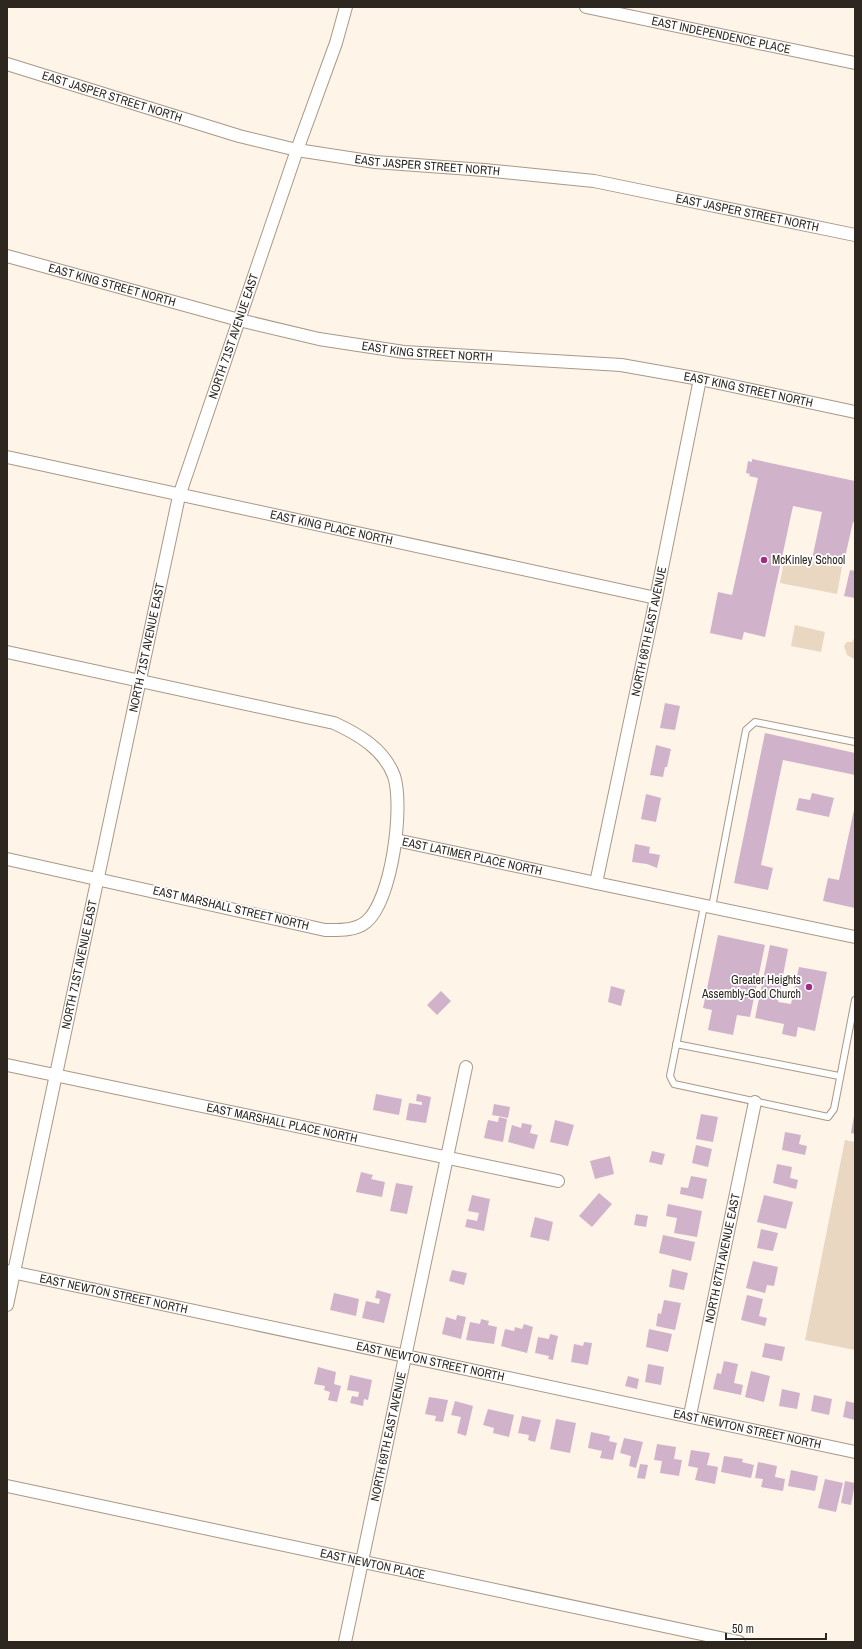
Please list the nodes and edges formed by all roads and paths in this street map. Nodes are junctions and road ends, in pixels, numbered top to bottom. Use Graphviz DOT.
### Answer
graph roads {
  1 [pos="346,7"];
  2 [pos="586,7"];
  3 [pos="855,63"];
  4 [pos="7,64"];
  5 [pos="297,150"];
  6 [pos="855,235"];
  7 [pos="7,256"];
  8 [pos="239,320"];
  9 [pos="700,379"];
  10 [pos="855,412"];
  11 [pos="7,457"];
  12 [pos="179,496"];
  13 [pos="656,598"];
  14 [pos="7,652"];
  15 [pos="139,680"];
  16 [pos="855,742"];
  17 [pos="396,840"];
  18 [pos="7,859"];
  19 [pos="96,878"];
  20 [pos="596,883"];
  21 [pos="708,906"];
  22 [pos="855,937"];
  23 [pos="855,1000"];
  24 [pos="676,1044"];
  25 [pos="7,1065"];
  26 [pos="466,1067"];
  27 [pos="55,1075"];
  28 [pos="839,1076"];
  29 [pos="755,1102"];
  30 [pos="447,1158"];
  31 [pos="558,1181"];
  32 [pos="11,1271"];
  33 [pos="7,1305"];
  34 [pos="406,1356"];
  35 [pos="690,1415"];
  36 [pos="855,1452"];
  37 [pos="7,1486"];
  38 [pos="362,1562"];
  39 [pos="345,1642"];
  40 [pos="739,1642"];
  1 -- 5 [label="street, NORTH 71ST AVENUE EAST"];
  2 -- 3 [label="street, EAST INDEPENDENCE PLACE"];
  4 -- 5 [label="street, EAST JASPER STREET NORTH"];
  5 -- 6 [label="street, EAST JASPER STREET NORTH"];
  5 -- 8 [label="street, NORTH 71ST AVENUE EAST"];
  7 -- 8 [label="street, EAST KING STREET NORTH"];
  8 -- 9 [label="street, EAST KING STREET NORTH"];
  8 -- 12 [label="street, NORTH 71ST AVENUE EAST"];
  9 -- 10 [label="street, EAST KING STREET NORTH"];
  9 -- 13 [label="street, NORTH 68TH EAST AVENUE"];
  11 -- 12 [label="street, EAST KING PLACE NORTH"];
  12 -- 13 [label="street, EAST KING PLACE NORTH"];
  12 -- 15 [label="street, NORTH 71ST AVENUE EAST"];
  13 -- 20 [label="street, NORTH 68TH EAST AVENUE"];
  14 -- 15 [label="street, EAST LATIMER PLACE NORTH"];
  15 -- 17 [label="street, EAST LATIMER PLACE NORTH"];
  15 -- 19 [label="street, NORTH 71ST AVENUE EAST"];
  16 -- 21 [label="lane"];
  17 -- 19 [label="street, EAST MARSHALL STREET NORTH"];
  17 -- 20 [label="street, EAST LATIMER PLACE NORTH"];
  18 -- 19 [label="street, EAST MARSHALL STREET NORTH"];
  19 -- 27 [label="street, NORTH 71ST AVENUE EAST"];
  20 -- 21 [label="street, EAST LATIMER PLACE NORTH"];
  21 -- 22 [label="street, EAST LATIMER PLACE NORTH"];
  21 -- 24 [label="lane"];
  23 -- 28 [label="lane"];
  24 -- 28 [label="lane"];
  24 -- 29 [label="lane"];
  25 -- 27 [label="street, EAST MARSHALL PLACE NORTH"];
  26 -- 30 [label="street, NORTH 69TH EAST AVENUE"];
  27 -- 30 [label="street, EAST MARSHALL PLACE NORTH"];
  27 -- 32 [label="street, NORTH 71ST AVENUE EAST"];
  28 -- 29 [label="lane"];
  29 -- 35 [label="street, NORTH 67TH AVENUE EAST"];
  30 -- 31 [label="street, EAST MARSHALL PLACE NORTH"];
  30 -- 34 [label="street, NORTH 69TH EAST AVENUE"];
  32 -- 33 [label="street, NORTH 71ST AVENUE EAST"];
  32 -- 34 [label="street, EAST NEWTON STREET NORTH"];
  34 -- 35 [label="street, EAST NEWTON STREET NORTH"];
  34 -- 38 [label="street, NORTH 69TH EAST AVENUE"];
  35 -- 36 [label="street, EAST NEWTON STREET NORTH"];
  37 -- 38 [label="street, EAST NEWTON PLACE"];
  38 -- 39 [label="street, NORTH 69TH EAST AVENUE"];
  38 -- 40 [label="street, EAST NEWTON PLACE"];
}
